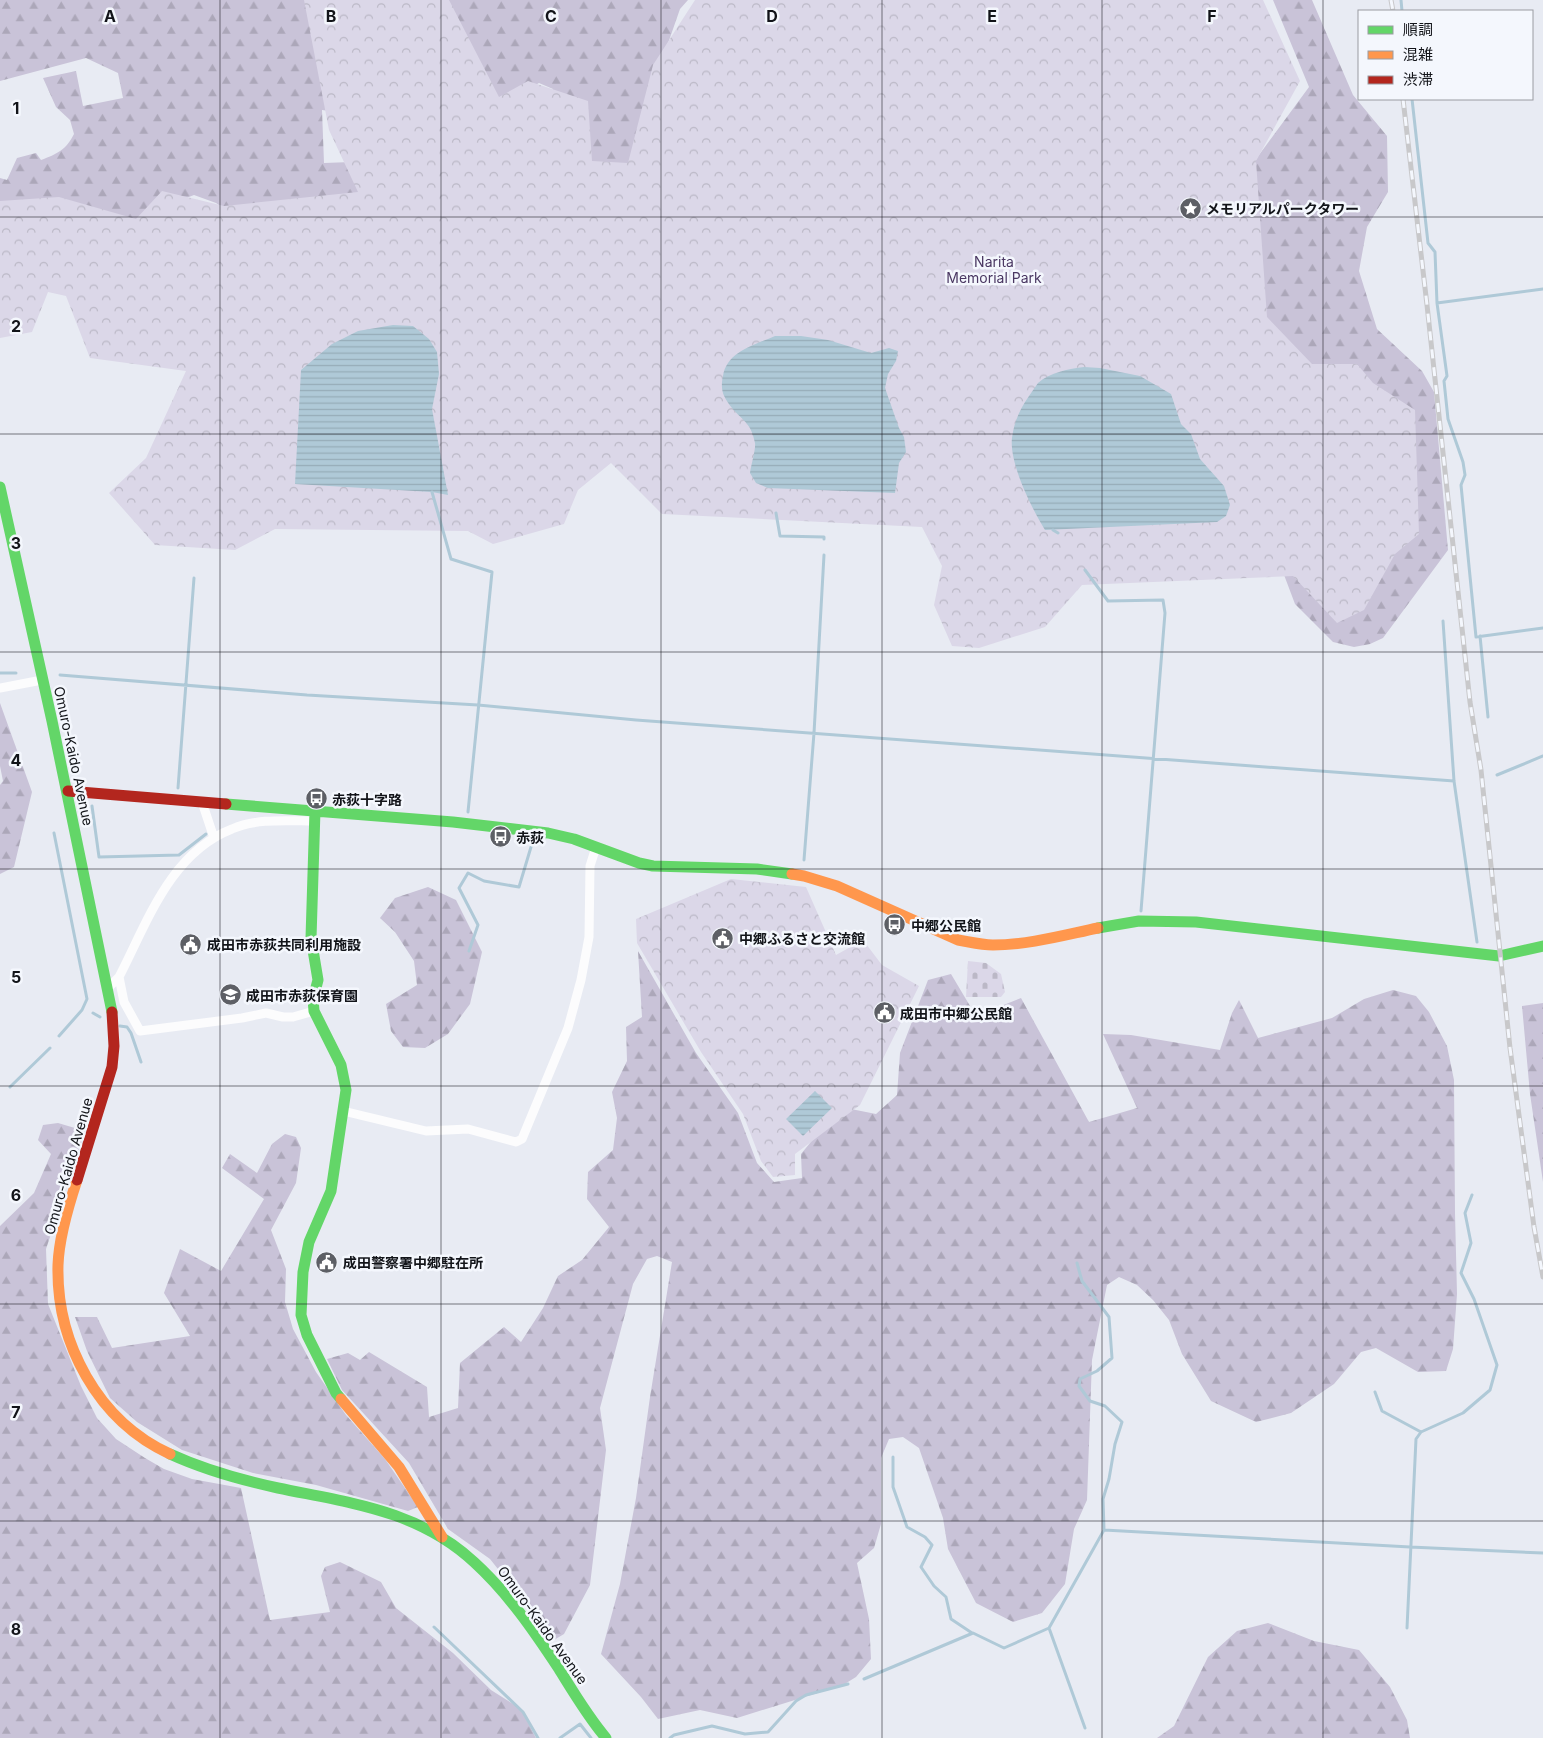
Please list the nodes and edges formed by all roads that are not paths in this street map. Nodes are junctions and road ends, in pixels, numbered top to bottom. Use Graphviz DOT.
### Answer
graph roads {
  1 [pos="0,487"];
  2 [pos="42,680"];
  3 [pos="0,688"];
  4 [pos="68,791"];
  5 [pos="202,802"];
  6 [pos="315,816"];
  7 [pos="214,838"];
  8 [pos="596,847"];
  9 [pos="1543,946"];
  10 [pos="119,977"];
  11 [pos="109,987"];
  12 [pos="314,1011"];
  13 [pos="343,1111"];
  14 [pos="442,1537"];
  15 [pos="606,1738"];
  1 -- 2 [label="street, Omuro-Kaido Avenue"];
  2 -- 3 [label="street"];
  2 -- 4 [label="street, Omuro-Kaido Avenue"];
  4 -- 5 [label="street"];
  4 -- 11 [label="street, Omuro-Kaido Avenue"];
  5 -- 6 [label="street"];
  5 -- 7 [label="street"];
  6 -- 7 [label="street"];
  6 -- 8 [label="street"];
  6 -- 12 [label="street"];
  7 -- 10 [label="street"];
  8 -- 9 [label="street"];
  8 -- 13 [label="street"];
  10 -- 11 [label="street"];
  10 -- 12 [label="street"];
  11 -- 14 [label="street, Omuro-Kaido Avenue"];
  12 -- 13 [label="street"];
  13 -- 14 [label="street"];
  14 -- 15 [label="street, Omuro-Kaido Avenue"];
}
